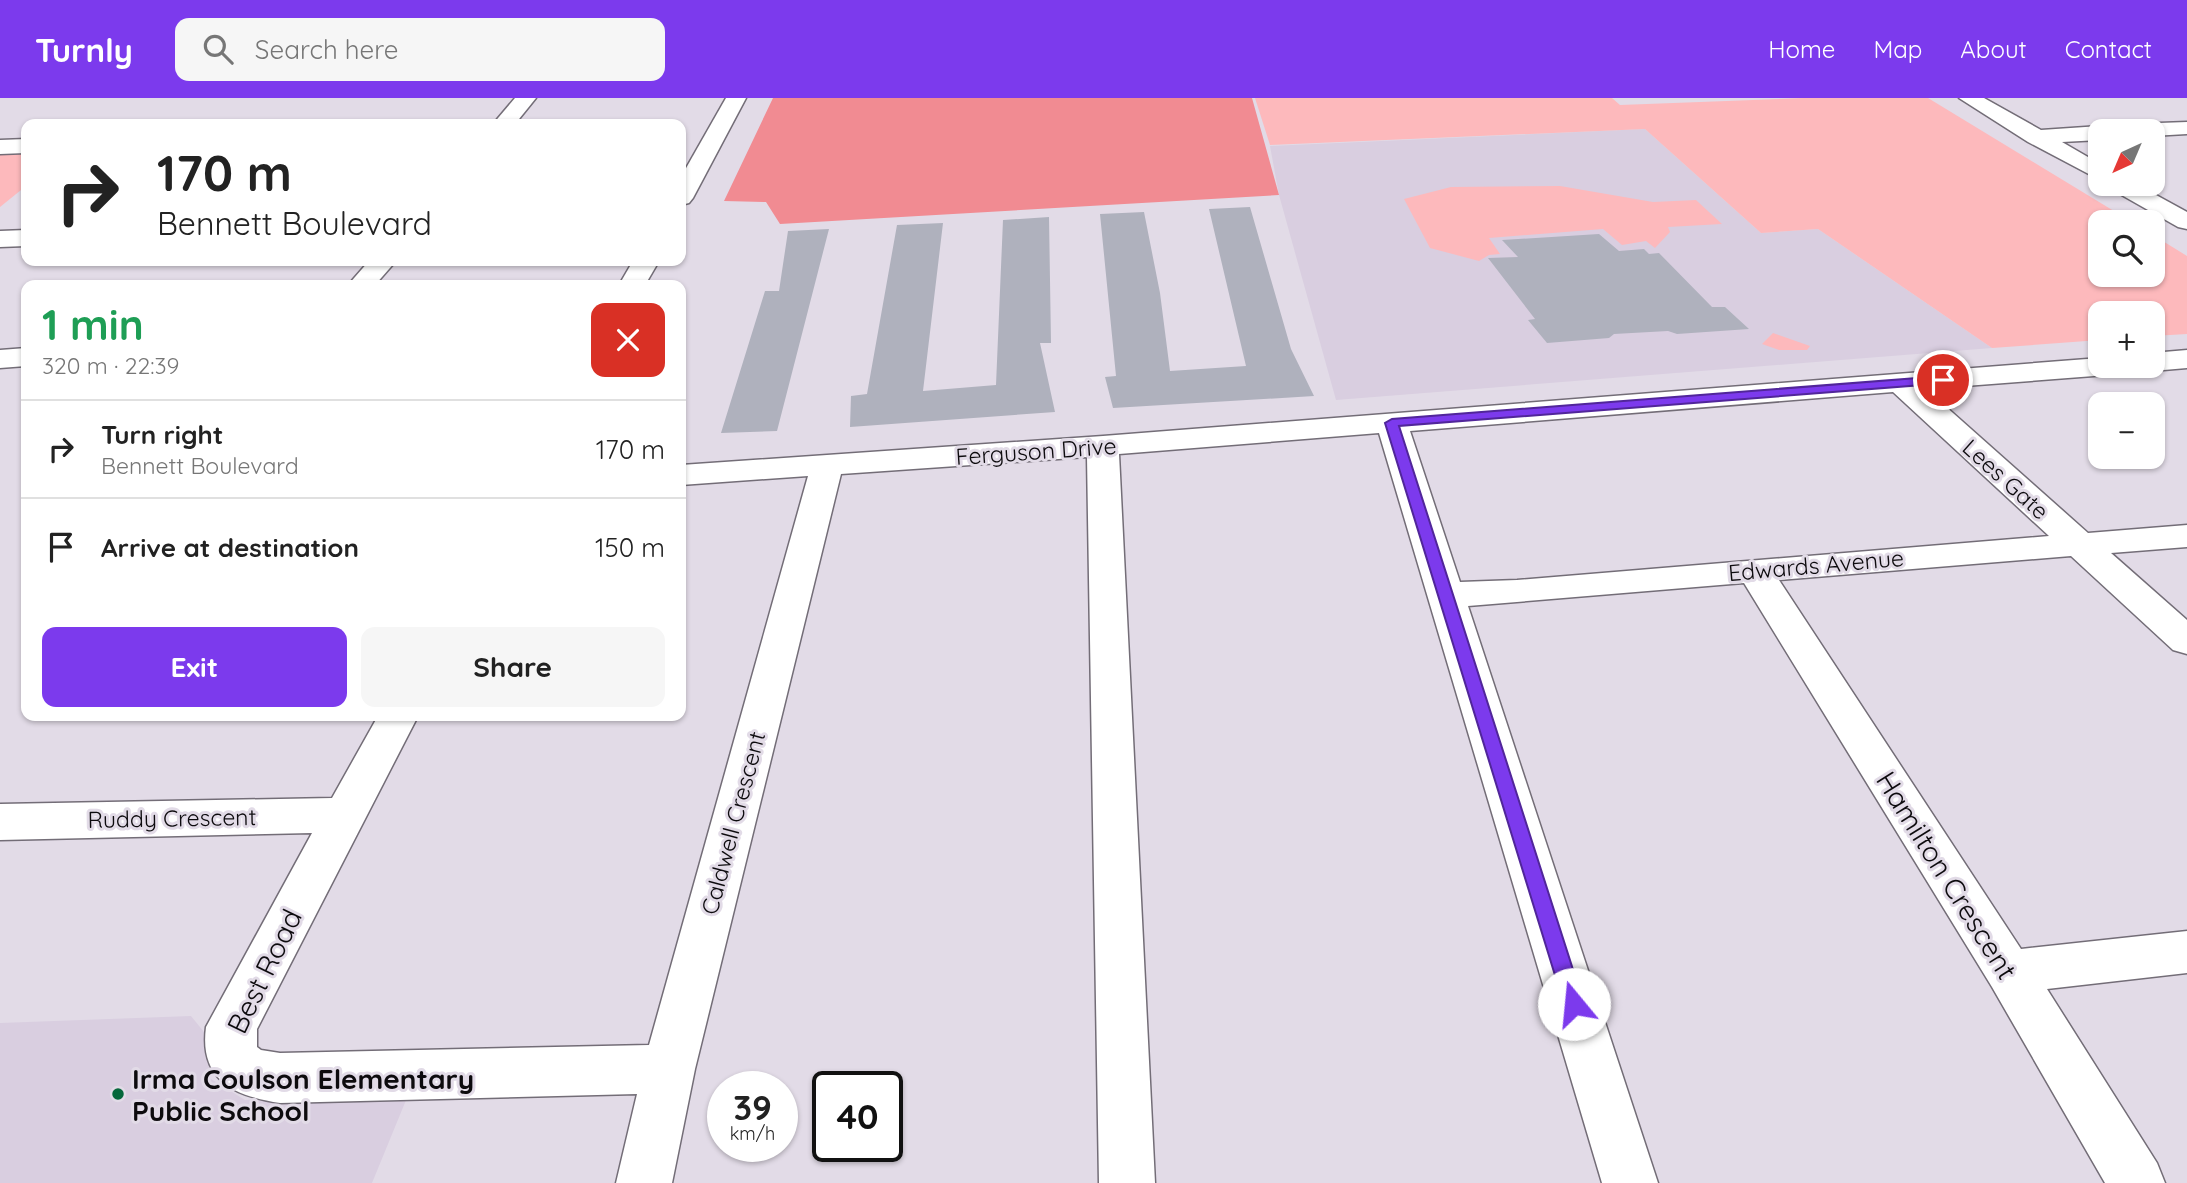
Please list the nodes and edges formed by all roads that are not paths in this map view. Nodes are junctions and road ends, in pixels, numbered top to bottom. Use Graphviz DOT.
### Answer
graph roads {
  1 [pos="526,98"];
  2 [pos="736,98"];
  3 [pos="1969,98"];
  4 [pos="508,119"];
  5 [pos="2187,128"];
  6 [pos="2165,129"];
  7 [pos="2088,134"];
  8 [pos="2036,137"];
  9 [pos="21,146"];
  10 [pos="0,148"];
  11 [pos="2088,166"];
  12 [pos="686,189"];
  13 [pos="2143,196"];
  14 [pos="2181,215"];
  15 [pos="21,238"];
  16 [pos="0,239"];
  17 [pos="378,266"];
  18 [pos="366,280"];
  19 [pos="21,357"];
  20 [pos="0,359"];
  21 [pos="2187,359"];
  22 [pos="2165,361"];
  23 [pos="2088,368"];
  24 [pos="1902,384"];
  25 [pos="1392,423"];
  26 [pos="1103,446"];
  27 [pos="827,465"];
  28 [pos="686,475"];
  29 [pos="2187,536"];
  30 [pos="2080,545"];
  31 [pos="1754,570"];
  32 [pos="1446,595"];
  33 [pos="2187,641"];
  34 [pos="395,721"];
  35 [pos="345,815"];
  36 [pos="0,822"];
  37 [pos="2187,952"];
  38 [pos="2009,972"];
  39 [pos="669,1069"];
  40 [pos="644,1183"];
  41 [pos="1128,1183"];
  42 [pos="1630,1183"];
  43 [pos="2137,1183"];
  1 -- 4 [label="street"];
  2 -- 12 [label="street"];
  3 -- 8 [label="street"];
  5 -- 6 [label="street"];
  7 -- 8 [label="street"];
  8 -- 11 [label="street"];
  9 -- 10 [label="street"];
  13 -- 14 [label="street"];
  15 -- 16 [label="street"];
  17 -- 18 [label="street"];
  19 -- 20 [label="street"];
  21 -- 22 [label="street"];
  23 -- 24 [label="street, Ferguson Drive"];
  24 -- 25 [label="street, Ferguson Drive"];
  24 -- 30 [label="street, Lees Gate"];
  25 -- 26 [label="street, Ferguson Drive"];
  25 -- 32 [label="street"];
  26 -- 27 [label="street, Ferguson Drive"];
  26 -- 41 [label="street"];
  27 -- 28 [label="street, Ferguson Drive"];
  27 -- 39 [label="street, Caldwell Crescent"];
  29 -- 30 [label="street, Edwards Avenue"];
  30 -- 31 [label="street, Edwards Avenue"];
  30 -- 33 [label="street"];
  31 -- 32 [label="street, Edwards Avenue"];
  31 -- 38 [label="street, Hamilton Crescent"];
  32 -- 42 [label="street"];
  34 -- 35 [label="street, Best Road"];
  35 -- 36 [label="street, Ruddy Crescent"];
  35 -- 39 [label="street, Best Road"];
  37 -- 38 [label="street"];
  38 -- 43 [label="street, Hamilton Crescent"];
  39 -- 40 [label="street, Caldwell Crescent"];
}
